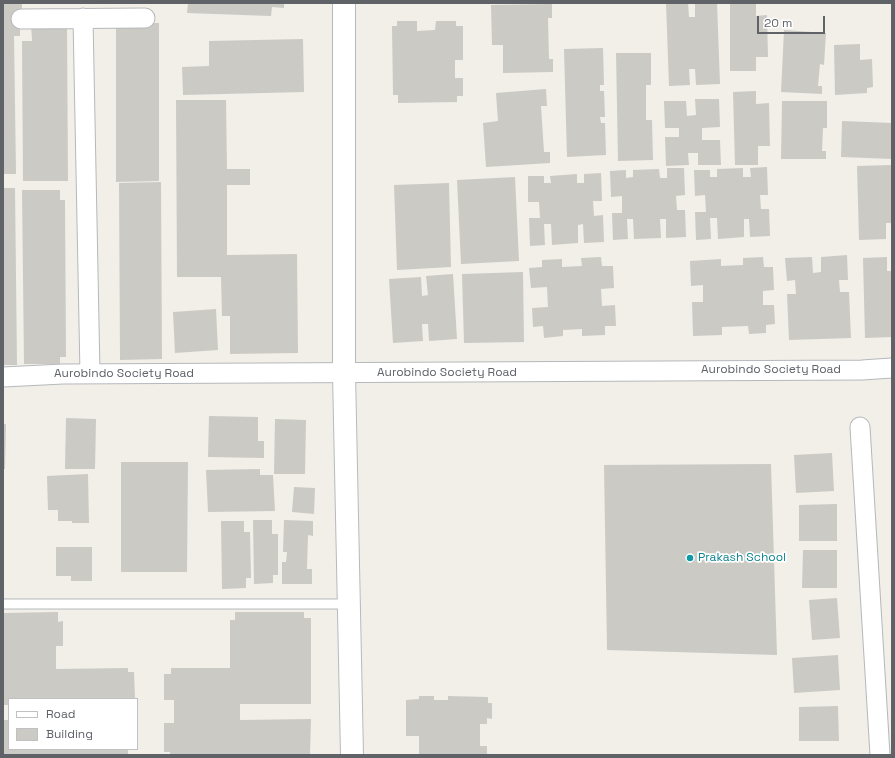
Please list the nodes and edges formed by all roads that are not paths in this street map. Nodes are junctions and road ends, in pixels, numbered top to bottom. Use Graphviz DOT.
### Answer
graph roads {
  1 [pos="344,3"];
  2 [pos="83,18"];
  3 [pos="144,18"];
  4 [pos="21,19"];
  5 [pos="892,368"];
  6 [pos="344,373"];
  7 [pos="90,374"];
  8 [pos="3,377"];
  9 [pos="860,427"];
  10 [pos="3,604"];
  11 [pos="348,604"];
  12 [pos="352,755"];
  13 [pos="880,755"];
  1 -- 6 [label="street"];
  2 -- 3 [label="street"];
  2 -- 4 [label="street"];
  2 -- 7 [label="street"];
  5 -- 6 [label="street, Aurobindo Society Road"];
  6 -- 7 [label="street, Aurobindo Society Road"];
  6 -- 11 [label="street"];
  7 -- 8 [label="street, Aurobindo Society Road"];
  9 -- 13 [label="street"];
  10 -- 11 [label="lane"];
  11 -- 12 [label="street"];
}
